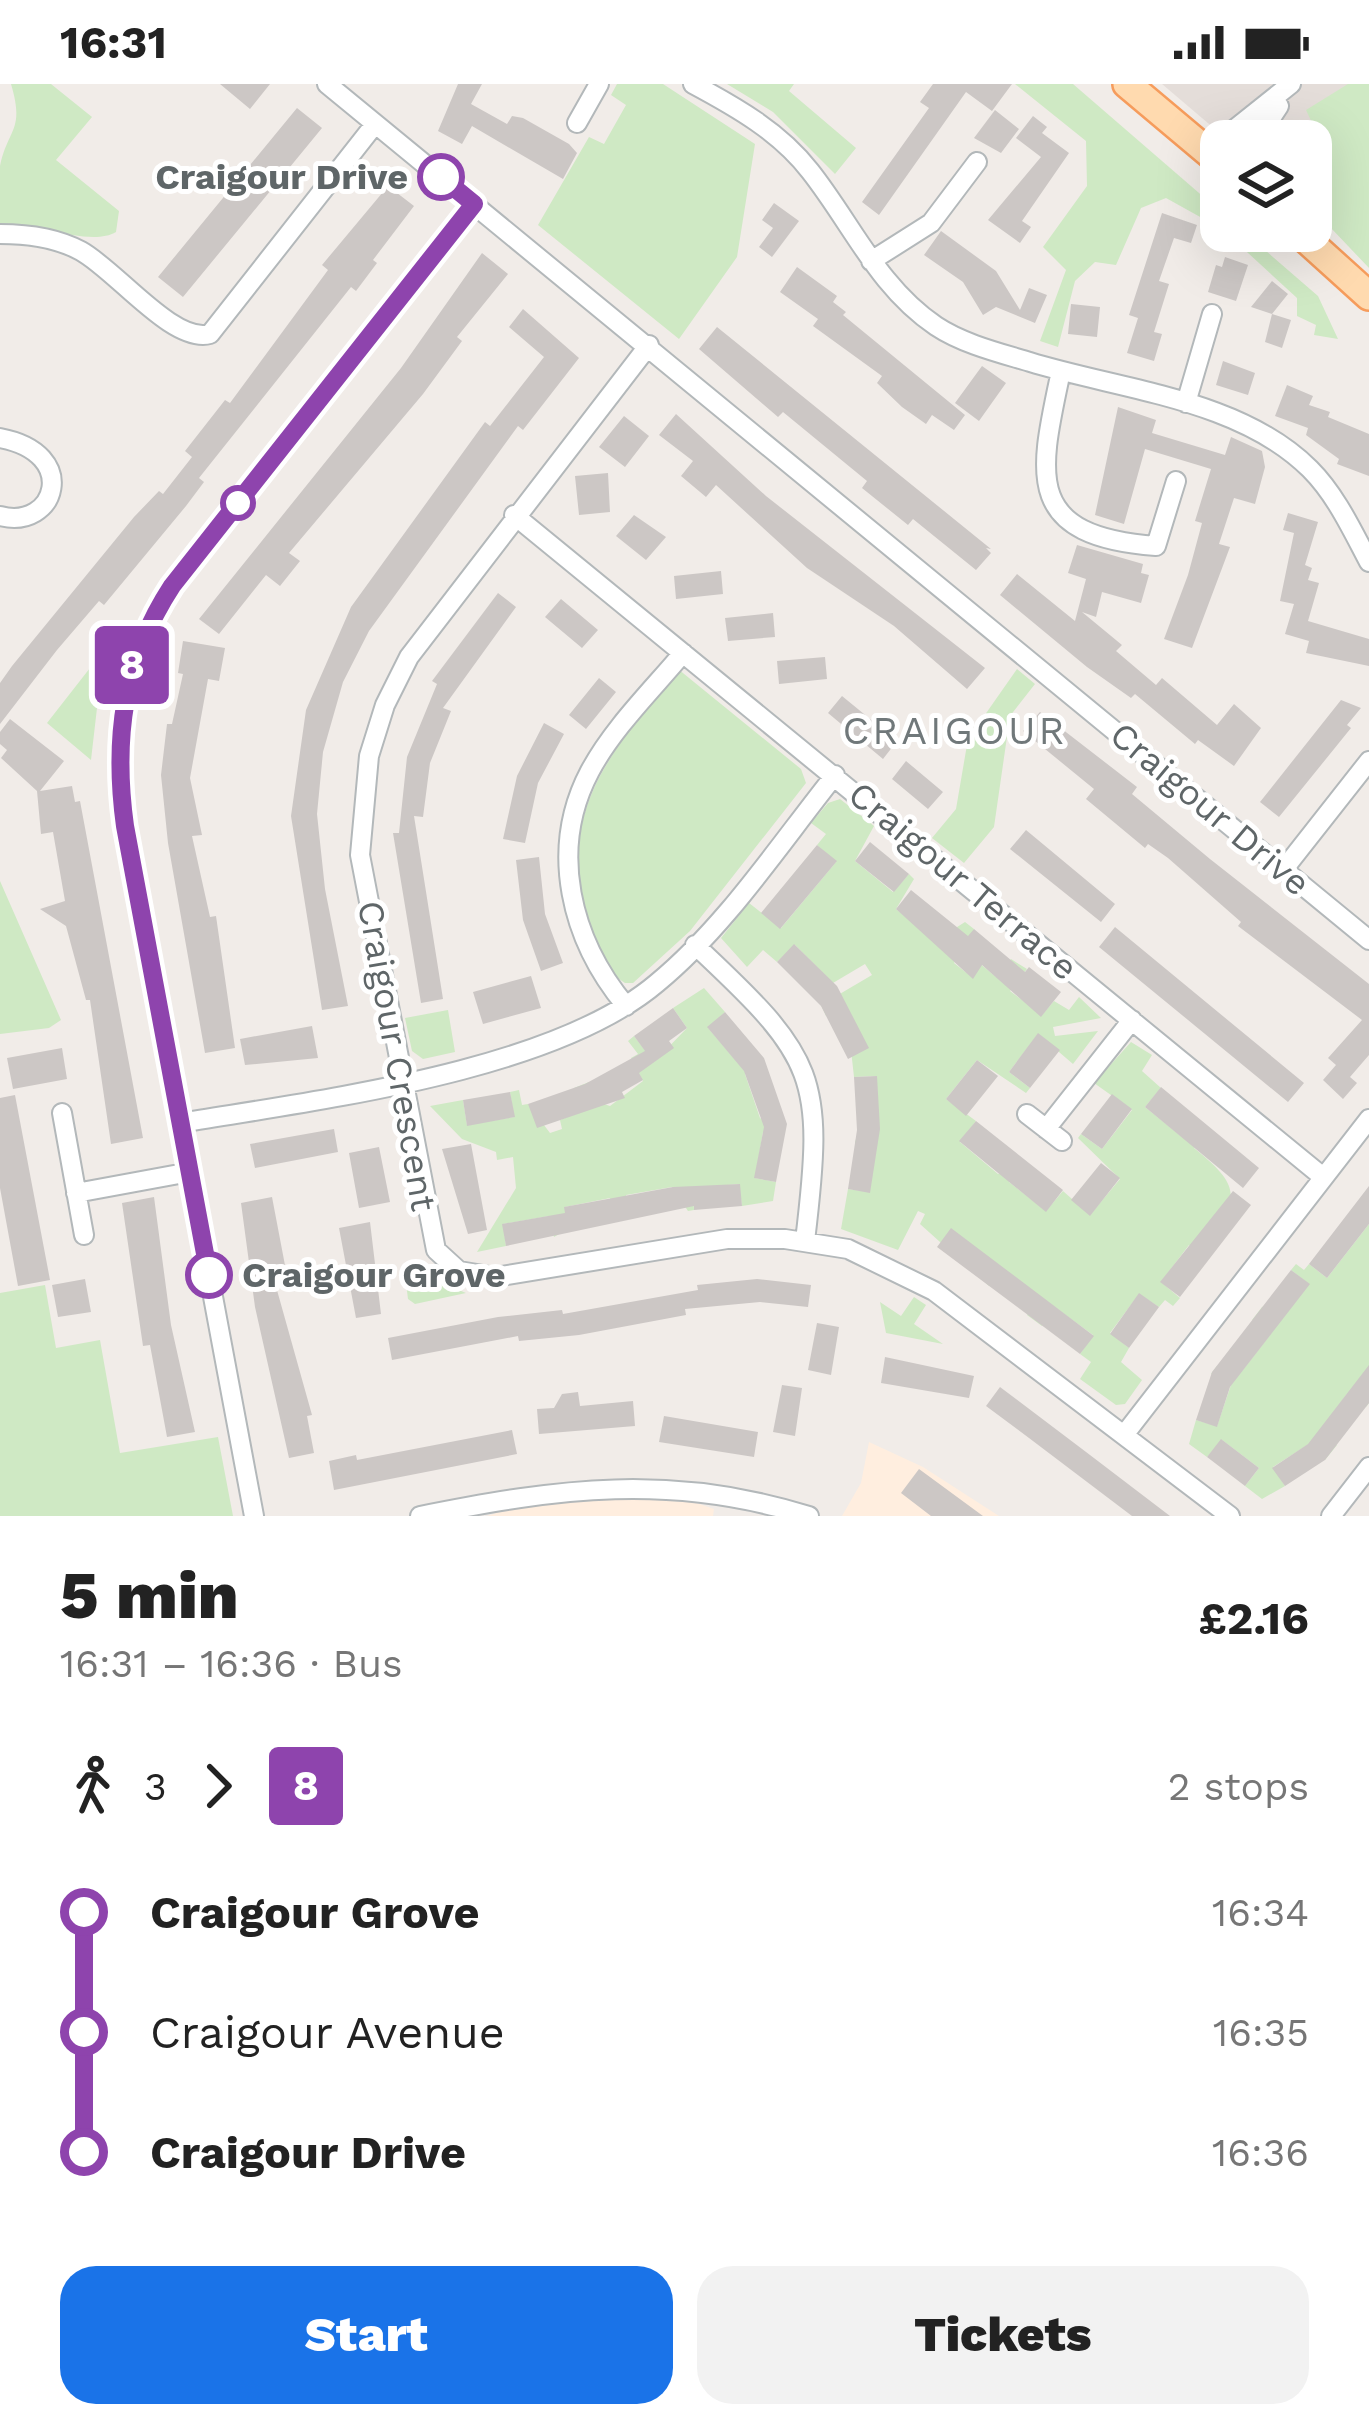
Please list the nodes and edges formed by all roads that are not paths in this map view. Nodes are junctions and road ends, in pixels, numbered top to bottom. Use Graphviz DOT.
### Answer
graph roads {
  1 [pos="327,84"];
  2 [pos="599,84"];
  3 [pos="693,84"];
  4 [pos="1127,84"];
  5 [pos="1295,84"];
  6 [pos="1255,120"];
  7 [pos="1270,120"];
  8 [pos="577,122"];
  9 [pos="375,124"];
  10 [pos="1200,145"];
  11 [pos="977,162"];
  12 [pos="474,204"];
  13 [pos="0,234"];
  14 [pos="1320,252"];
  15 [pos="871,261"];
  16 [pos="1369,296"];
  17 [pos="1212,314"];
  18 [pos="649,345"];
  19 [pos="1061,371"];
  20 [pos="1186,403"];
  21 [pos="0,439"];
  22 [pos="1176,481"];
  23 [pos="514,515"];
  24 [pos="0,516"];
  25 [pos="1156,546"];
  26 [pos="1369,562"];
  27 [pos="1164,566"];
  28 [pos="682,652"];
  29 [pos="1369,760"];
  30 [pos="835,776"];
  31 [pos="1284,869"];
  32 [pos="1369,940"];
  33 [pos="695,945"];
  34 [pos="626,1006"];
  35 [pos="1132,1020"];
  36 [pos="401,1081"];
  37 [pos="62,1113"];
  38 [pos="1027,1114"];
  39 [pos="1369,1119"];
  40 [pos="180,1124"];
  41 [pos="190,1172"];
  42 [pos="1323,1177"];
  43 [pos="76,1193"];
  44 [pos="84,1235"];
  45 [pos="805,1241"];
  46 [pos="1124,1436"];
  47 [pos="1369,1467"];
  48 [pos="478,1510"];
  49 [pos="254,1516"];
  50 [pos="420,1516"];
  51 [pos="809,1516"];
  52 [pos="1230,1516"];
  53 [pos="1331,1516"];
  1 -- 9 [label="street, Craigour Drive"];
  2 -- 8 [label="street"];
  3 -- 15 [label="street"];
  4 -- 10 [label="main road"];
  5 -- 6 [label="street"];
  5 -- 7 [label="street"];
  9 -- 12 [label="street, Craigour Drive"];
  9 -- 13 [label="street"];
  11 -- 15 [label="street"];
  12 -- 18 [label="street, Craigour Drive"];
  12 -- 40 [label="street"];
  14 -- 16 [label="main road"];
  15 -- 19 [label="street"];
  17 -- 20 [label="street"];
  18 -- 23 [label="street, Craigour Crescent"];
  18 -- 31 [label="street, Craigour Drive"];
  19 -- 20 [label="street"];
  19 -- 25 [label="street"];
  20 -- 26 [label="street"];
  21 -- 24 [label="street"];
  22 -- 25 [label="street"];
  23 -- 28 [label="street, Craigour Terrace"];
  23 -- 36 [label="street, Craigour Crescent"];
  25 -- 27 [label="street"];
  28 -- 30 [label="street, Craigour Terrace"];
  28 -- 34 [label="street"];
  29 -- 31 [label="street"];
  30 -- 33 [label="street"];
  30 -- 35 [label="street, Craigour Terrace"];
  31 -- 32 [label="street, Craigour Drive"];
  33 -- 34 [label="street"];
  33 -- 45 [label="street"];
  34 -- 36 [label="street"];
  35 -- 38 [label="street"];
  35 -- 42 [label="street, Craigour Terrace"];
  36 -- 40 [label="street"];
  36 -- 45 [label="street, Craigour Crescent"];
  37 -- 43 [label="street"];
  39 -- 42 [label="street"];
  40 -- 41 [label="street"];
  41 -- 43 [label="street"];
  41 -- 49 [label="street"];
  42 -- 46 [label="street"];
  43 -- 44 [label="street"];
  45 -- 46 [label="street, Craigour Crescent"];
  46 -- 52 [label="street, Craigour Crescent"];
  47 -- 53 [label="street"];
  48 -- 50 [label="street"];
  48 -- 51 [label="street"];
}
